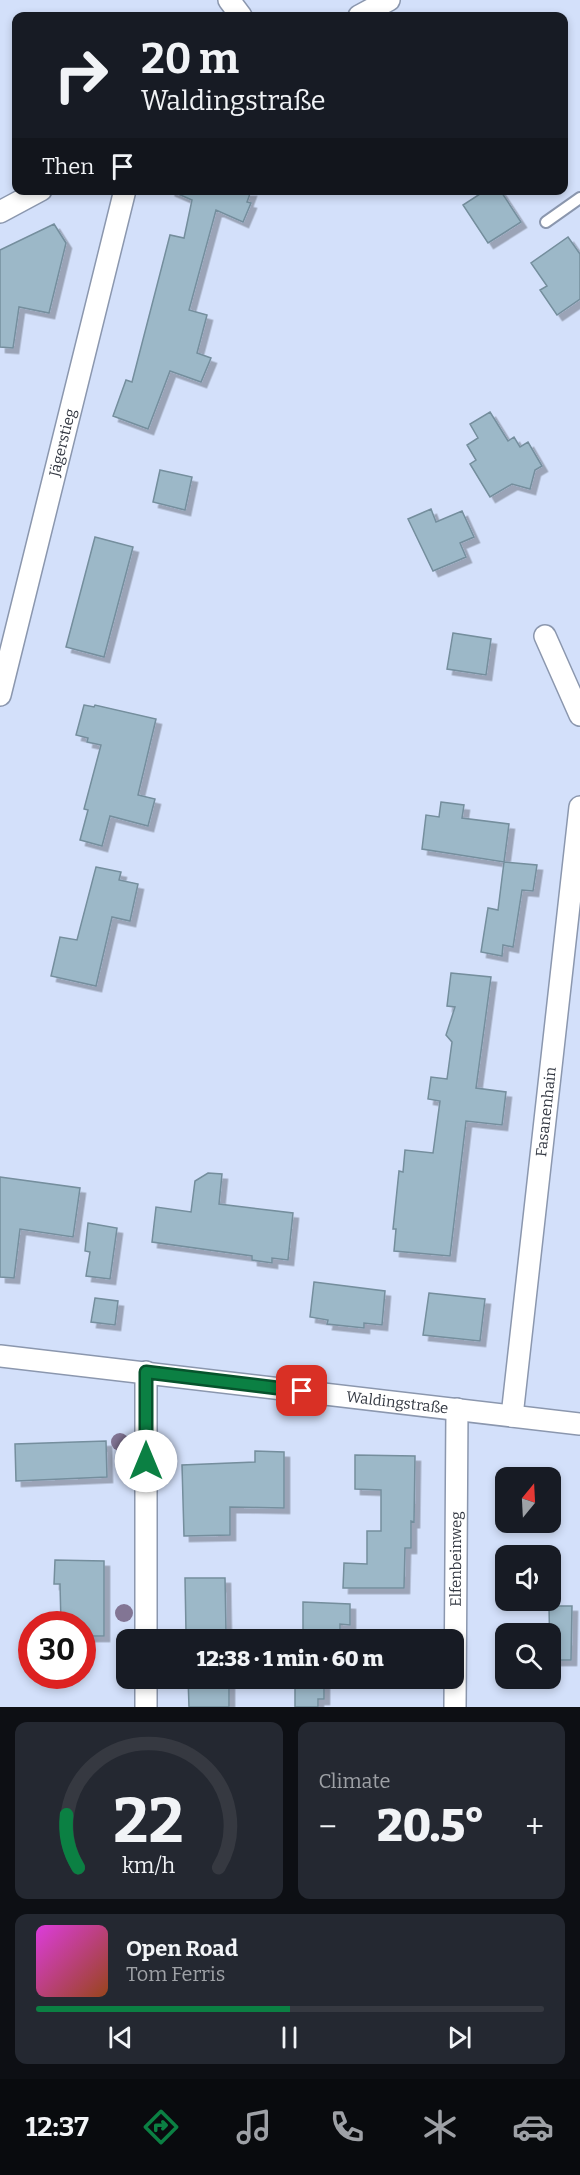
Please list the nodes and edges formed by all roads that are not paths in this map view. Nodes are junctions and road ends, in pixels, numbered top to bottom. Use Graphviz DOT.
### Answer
graph roads {
  1 [pos="389,0"];
  2 [pos="366,12"];
  3 [pos="32,195"];
  4 [pos="124,195"];
  5 [pos="580,198"];
  6 [pos="0,212"];
  7 [pos="546,222"];
  8 [pos="545,636"];
  9 [pos="0,695"];
  10 [pos="580,714"];
  11 [pos="580,807"];
  12 [pos="0,1356"];
  13 [pos="146,1372"];
  14 [pos="457,1409"];
  15 [pos="512,1416"];
  16 [pos="580,1424"];
  17 [pos="146,1629"];
  18 [pos="146,1689"];
  19 [pos="146,1707"];
  20 [pos="455,1707"];
  1 -- 2 [label="street"];
  3 -- 6 [label="street"];
  4 -- 9 [label="street, Jägerstieg"];
  5 -- 7 [label="lane"];
  8 -- 10 [label="street"];
  11 -- 15 [label="street, Fasanenhain"];
  12 -- 13 [label="street, Waldingstraße"];
  13 -- 14 [label="street, Waldingstraße"];
  13 -- 17 [label="street"];
  14 -- 15 [label="street, Waldingstraße"];
  14 -- 20 [label="street, Elfenbeinweg"];
  15 -- 16 [label="street, Waldingstraße"];
  18 -- 19 [label="street"];
}
